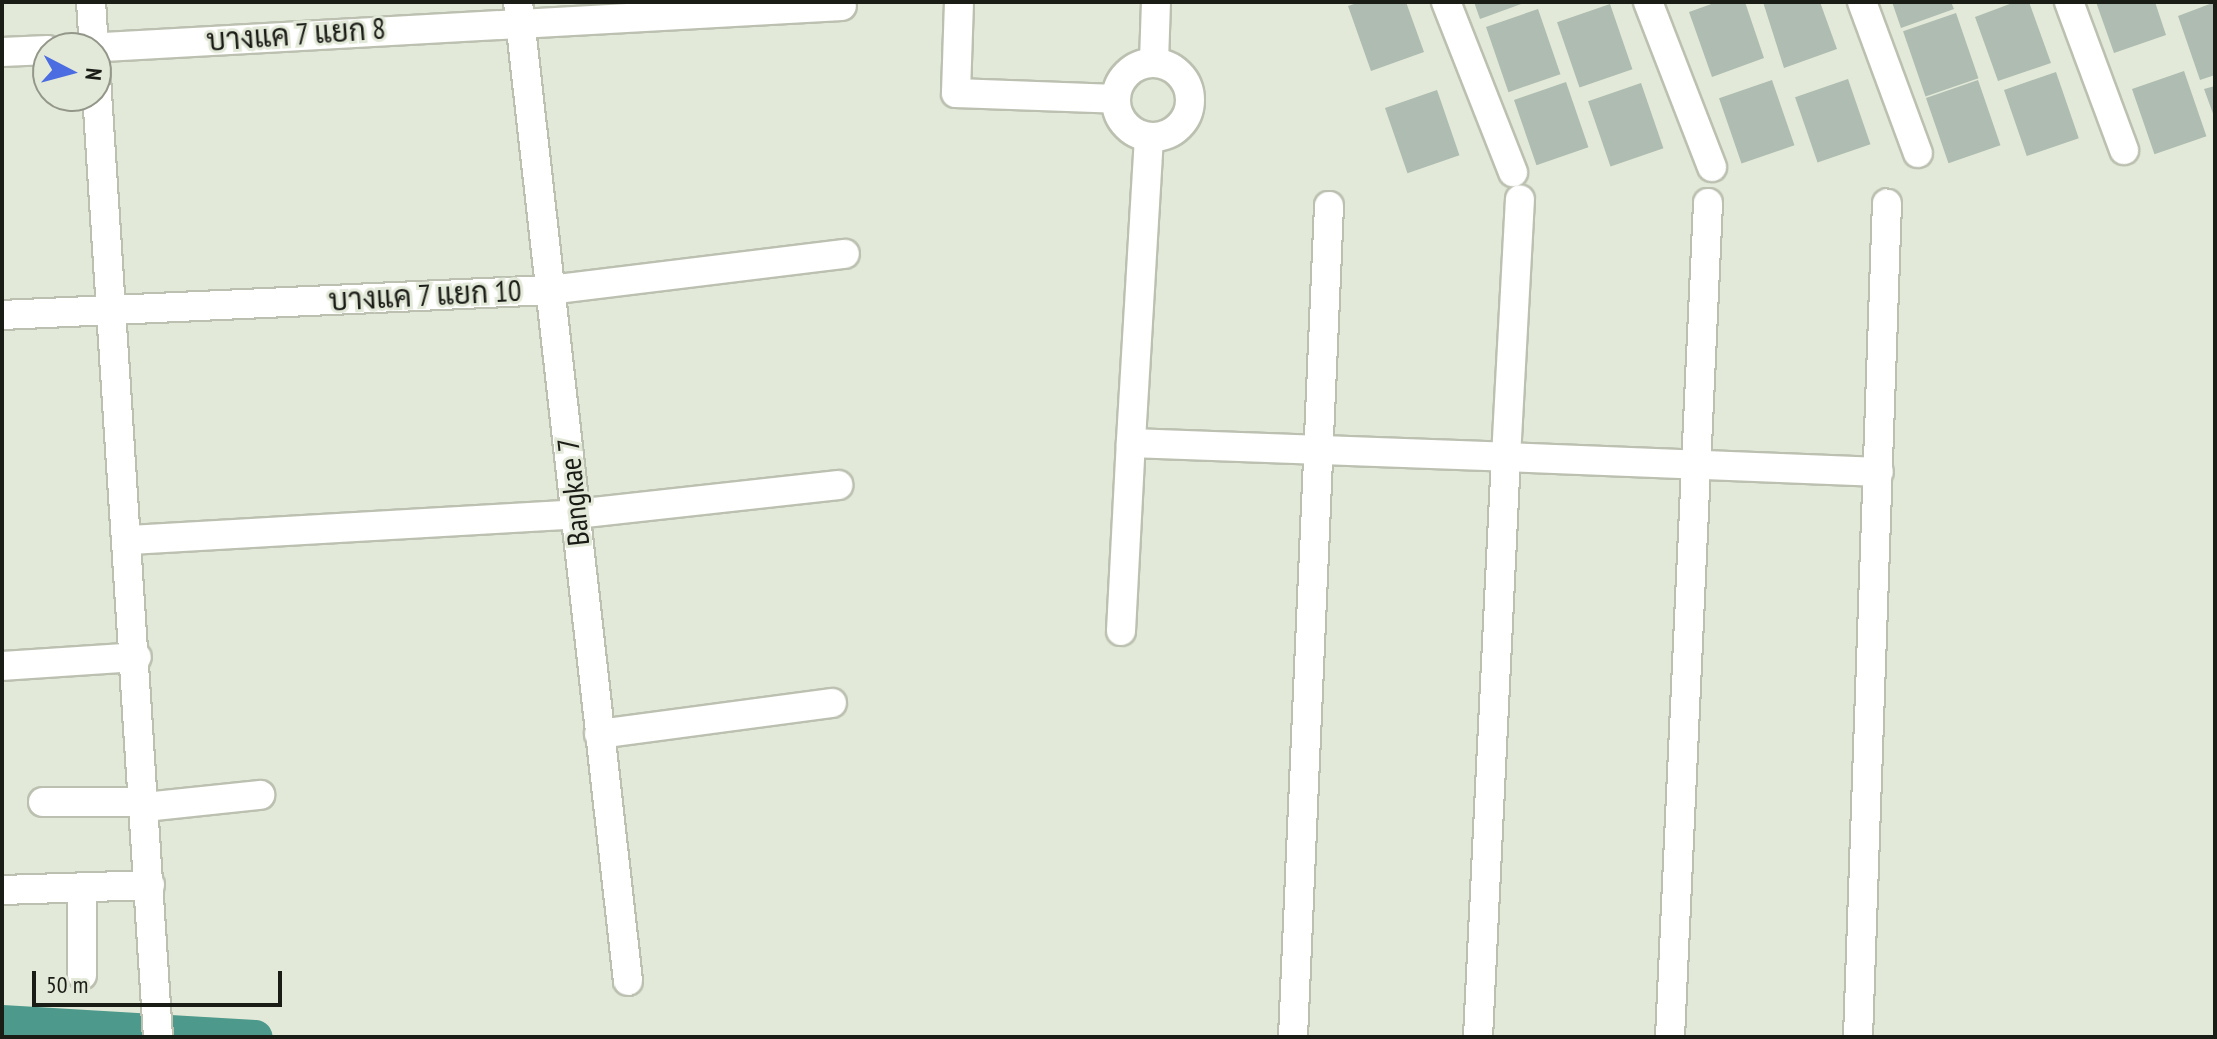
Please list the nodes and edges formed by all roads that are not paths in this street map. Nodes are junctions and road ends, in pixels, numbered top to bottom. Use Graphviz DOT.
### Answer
graph roads {
  1 [pos="91,2"];
  2 [pos="959,2"];
  3 [pos="1156,2"];
  4 [pos="1446,2"];
  5 [pos="1648,2"];
  6 [pos="1862,2"];
  7 [pos="2069,2"];
  8 [pos="842,6"];
  9 [pos="519,11"];
  10 [pos="93,32"];
  11 [pos="112,46"];
  12 [pos="32,51"];
  13 [pos="2,52"];
  14 [pos="1154,62"];
  15 [pos="1116,99"];
  16 [pos="98,112"];
  17 [pos="1149,137"];
  18 [pos="2124,150"];
  19 [pos="1918,153"];
  20 [pos="1712,167"];
  21 [pos="1708,203"];
  22 [pos="1887,204"];
  23 [pos="1329,206"];
  24 [pos="845,254"];
  25 [pos="550,290"];
  26 [pos="112,309"];
  27 [pos="2,315"];
  28 [pos="1131,443"];
  29 [pos="1319,448"];
  30 [pos="1506,457"];
  31 [pos="1700,464"];
  32 [pos="1879,472"];
  33 [pos="838,485"];
  34 [pos="576,514"];
  35 [pos="131,540"];
  36 [pos="1121,631"];
  37 [pos="137,657"];
  38 [pos="2,666"];
  39 [pos="832,703"];
  40 [pos="599,734"];
  41 [pos="260,795"];
  42 [pos="43,802"];
  43 [pos="145,804"];
  44 [pos="150,885"];
  45 [pos="82,887"];
  46 [pos="2,890"];
  47 [pos="82,975"];
  48 [pos="628,981"];
  49 [pos="158,1037"];
  50 [pos="1293,1037"];
  51 [pos="1478,1037"];
  52 [pos="1670,1037"];
  53 [pos="1858,1037"];
  1 -- 10 [label="street"];
  2 -- 15 [label="street"];
  3 -- 14 [label="street"];
  4 -- 30 [label="street"];
  5 -- 20 [label="street"];
  6 -- 19 [label="street"];
  7 -- 18 [label="street"];
  8 -- 9 [label="street, บางแค 7 แยก 8"];
  9 -- 11 [label="street, บางแค 7 แยก 8"];
  9 -- 25 [label="street, Bangkae 7"];
  12 -- 13 [label="street"];
  14 -- 15 [label="street"];
  14 -- 17 [label="street"];
  15 -- 17 [label="street"];
  16 -- 26 [label="street"];
  17 -- 28 [label="street"];
  21 -- 31 [label="street"];
  22 -- 32 [label="street"];
  23 -- 29 [label="street"];
  24 -- 25 [label="street, บางแค 7 แยก 10"];
  25 -- 26 [label="street, บางแค 7 แยก 10"];
  25 -- 34 [label="street, Bangkae 7"];
  26 -- 27 [label="street, บางแค 7 แยก 10"];
  26 -- 35 [label="street"];
  28 -- 29 [label="street"];
  28 -- 36 [label="street"];
  29 -- 30 [label="street"];
  29 -- 50 [label="street"];
  30 -- 31 [label="street"];
  30 -- 51 [label="street"];
  31 -- 32 [label="street"];
  31 -- 52 [label="street"];
  32 -- 53 [label="street"];
  33 -- 34 [label="street"];
  34 -- 35 [label="street"];
  34 -- 40 [label="street, Bangkae 7"];
  35 -- 37 [label="street"];
  37 -- 38 [label="street"];
  37 -- 43 [label="street"];
  39 -- 40 [label="street"];
  40 -- 48 [label="street, Bangkae 7"];
  41 -- 43 [label="street"];
  42 -- 43 [label="street"];
  43 -- 44 [label="street"];
  44 -- 45 [label="street"];
  44 -- 49 [label="street"];
  45 -- 46 [label="street"];
  45 -- 47 [label="street"];
}
